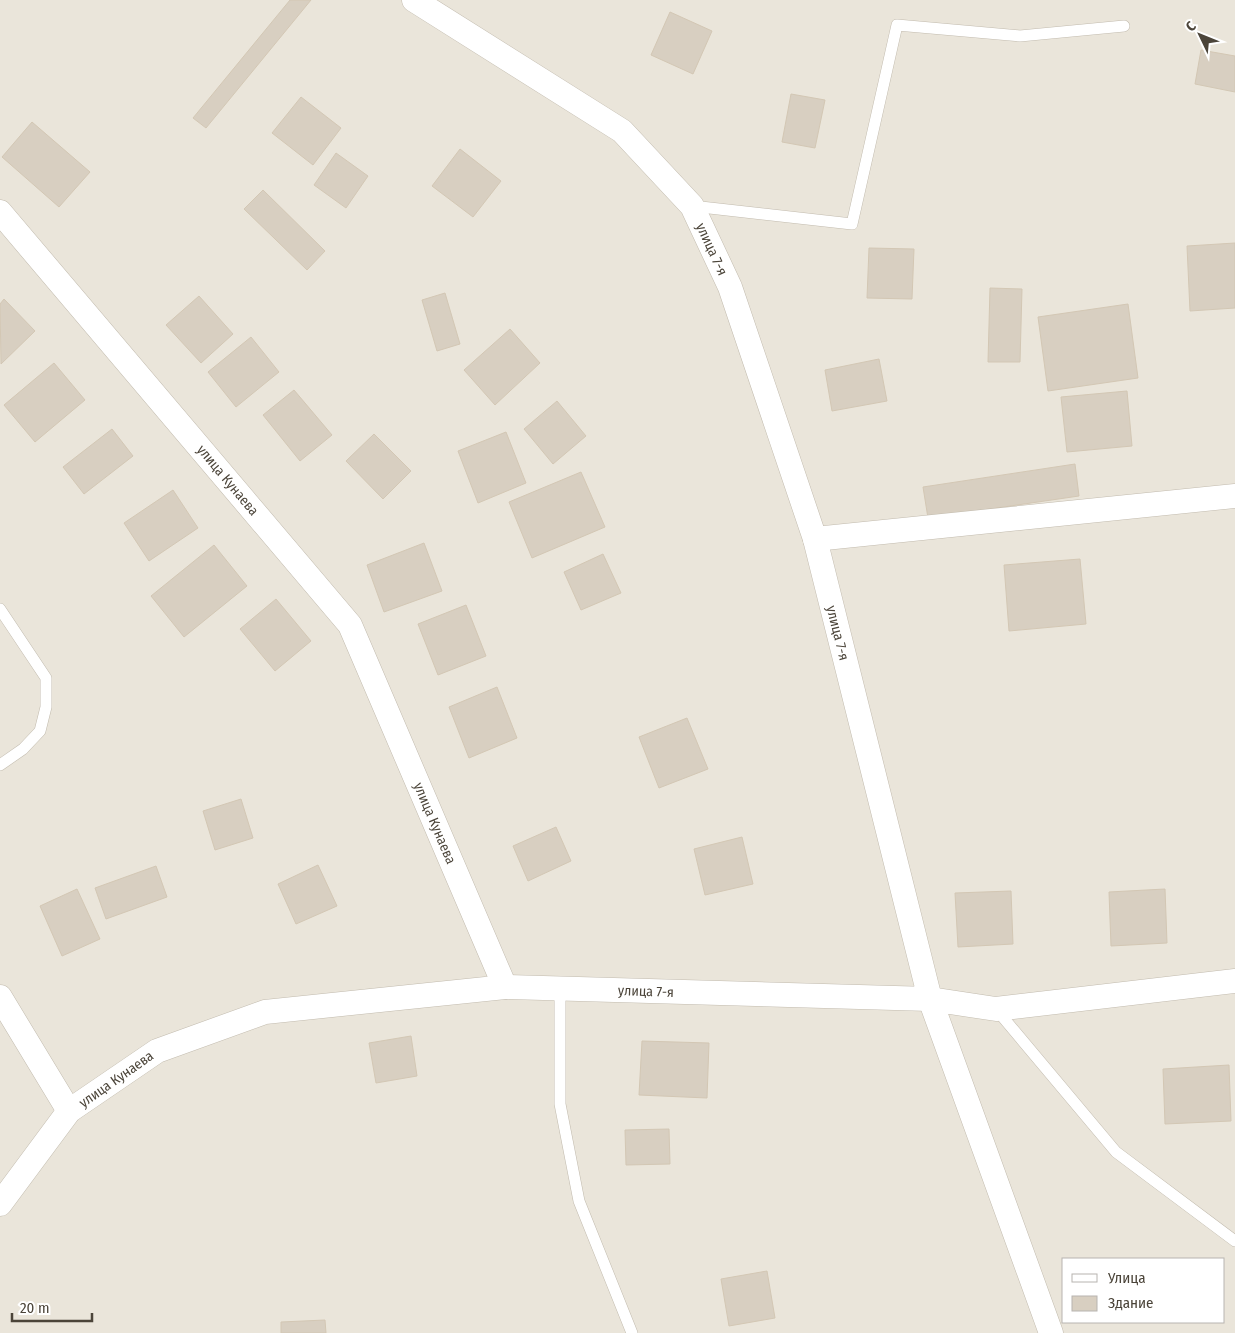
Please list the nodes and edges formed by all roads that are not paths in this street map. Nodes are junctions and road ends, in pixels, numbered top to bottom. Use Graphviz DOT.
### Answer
graph roads {
  1 [pos="414,0"];
  2 [pos="1124,26"];
  3 [pos="692,206"];
  4 [pos="0,212"];
  5 [pos="1235,496"];
  6 [pos="815,540"];
  7 [pos="0,609"];
  8 [pos="0,765"];
  9 [pos="1235,980"];
  10 [pos="506,987"];
  11 [pos="560,989"];
  12 [pos="0,997"];
  13 [pos="930,999"];
  14 [pos="996,1009"];
  15 [pos="69,1111"];
  16 [pos="0,1204"];
  17 [pos="1235,1241"];
  18 [pos="632,1333"];
  19 [pos="1051,1333"];
  1 -- 3 [label="street, улица 7-я"];
  2 -- 3 [label="lane"];
  3 -- 6 [label="street, улица 7-я"];
  4 -- 10 [label="street, улица Кунаева"];
  5 -- 6 [label="street"];
  6 -- 13 [label="street, улица 7-я"];
  7 -- 8 [label="lane"];
  9 -- 14 [label="street"];
  10 -- 11 [label="street, улица 7-я"];
  10 -- 15 [label="street, улица Кунаева"];
  11 -- 13 [label="street, улица 7-я"];
  11 -- 18 [label="lane"];
  12 -- 15 [label="street"];
  13 -- 14 [label="street"];
  13 -- 19 [label="street"];
  14 -- 17 [label="lane"];
  15 -- 16 [label="street, улица Кунаева"];
}
